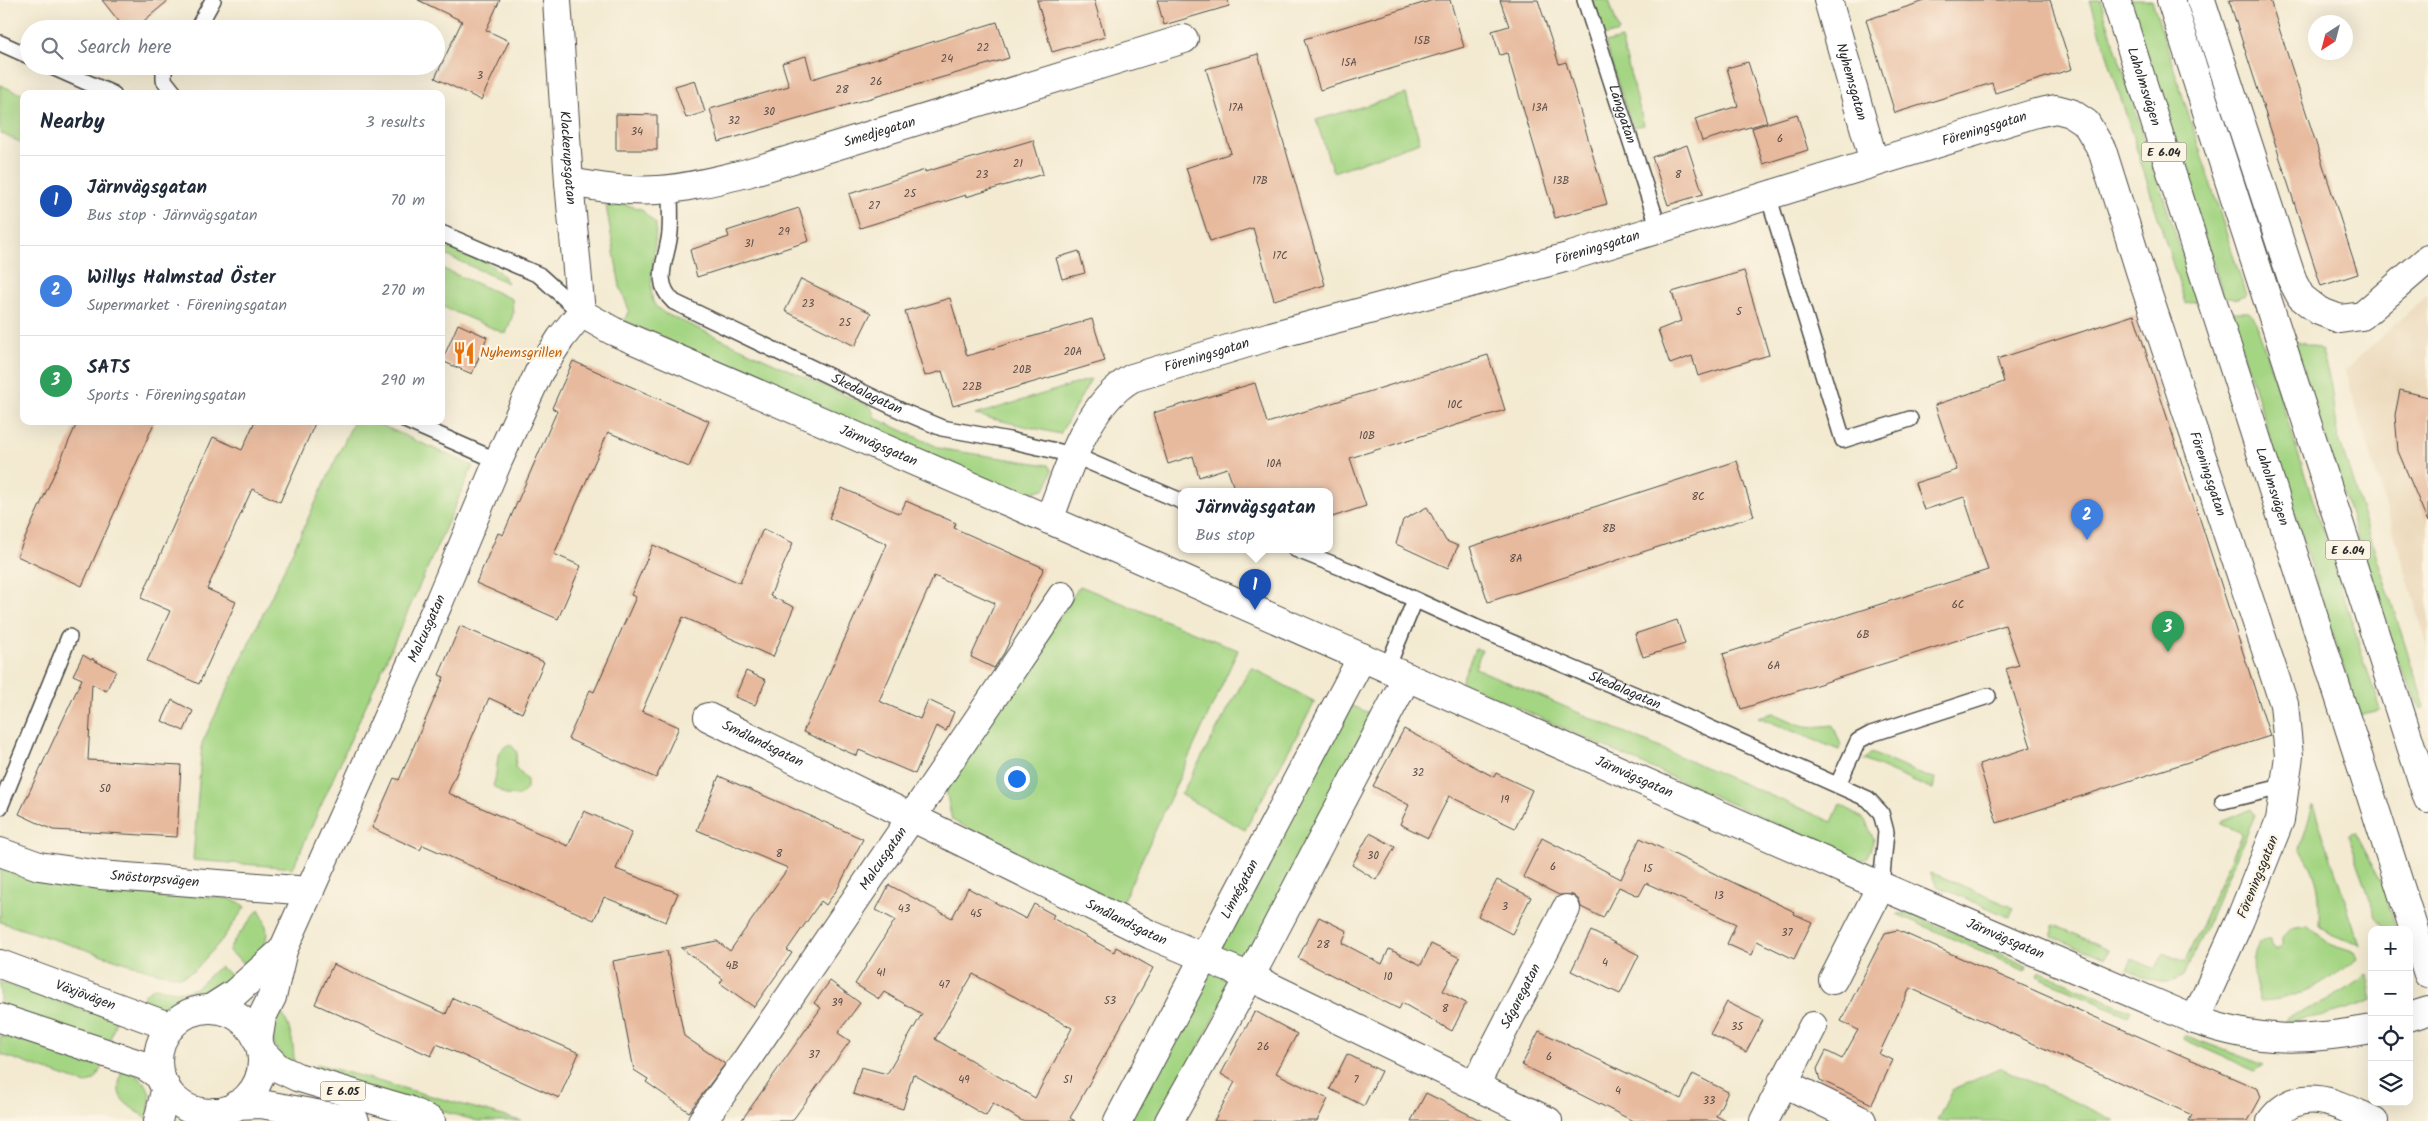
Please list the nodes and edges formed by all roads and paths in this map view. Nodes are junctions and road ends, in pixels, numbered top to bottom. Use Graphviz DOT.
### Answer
graph roads {
  1 [pos="212,0"];
  2 [pos="557,0"];
  3 [pos="1585,0"];
  4 [pos="1828,0"];
  5 [pos="2116,0"];
  6 [pos="2171,0"];
  7 [pos="2201,0"];
  8 [pos="202,20"];
  9 [pos="1184,39"];
  10 [pos="0,42"];
  11 [pos="20,52"];
  12 [pos="71,75"];
  13 [pos="164,75"];
  14 [pos="105,90"];
  15 [pos="172,90"];
  16 [pos="1874,162"];
  17 [pos="569,182"];
  18 [pos="670,188"];
  19 [pos="1768,195"];
  20 [pos="1659,229"];
  21 [pos="445,235"];
  22 [pos="2428,259"];
  23 [pos="581,313"];
  24 [pos="1910,419"];
  25 [pos="417,425"];
  26 [pos="1073,455"];
  27 [pos="498,461"];
  28 [pos="1178,500"];
  29 [pos="1049,520"];
  30 [pos="1305,553"];
  31 [pos="1062,596"];
  32 [pos="1415,600"];
  33 [pos="69,637"];
  34 [pos="1362,657"];
  35 [pos="1397,673"];
  36 [pos="1988,696"];
  37 [pos="708,717"];
  38 [pos="1838,784"];
  39 [pos="2286,786"];
  40 [pos="2428,799"];
  41 [pos="2222,801"];
  42 [pos="0,807"];
  43 [pos="912,817"];
  44 [pos="0,852"];
  45 [pos="1881,886"];
  46 [pos="310,890"];
  47 [pos="1566,909"];
  48 [pos="283,950"];
  49 [pos="1203,956"];
  50 [pos="0,964"];
  51 [pos="2428,974"];
  52 [pos="1250,977"];
  53 [pos="1833,980"];
  54 [pos="210,1009"];
  55 [pos="2428,1011"];
  56 [pos="2412,1016"];
  57 [pos="0,1018"];
  58 [pos="2195,1020"];
  59 [pos="1813,1026"];
  60 [pos="171,1027"];
  61 [pos="2368,1030"];
  62 [pos="260,1046"];
  63 [pos="163,1082"];
  64 [pos="1782,1082"];
  65 [pos="1475,1085"];
  66 [pos="218,1113"];
  67 [pos="158,1121"];
  68 [pos="355,1121"];
  69 [pos="431,1121"];
  70 [pos="702,1121"];
  71 [pos="1118,1121"];
  72 [pos="1170,1121"];
  73 [pos="1548,1121"];
  74 [pos="1764,1121"];
  75 [pos="1862,1121"];
  76 [pos="2271,1121"];
  77 [pos="2374,1121"];
  1 -- 8 [label="lane"];
  2 -- 17 [label="main road, Klackerupsgatan"];
  3 -- 20 [label="lane, Långgatan"];
  4 -- 16 [label="main road, Nyhemsgatan"];
  5 -- 51 [label="main road, Laholmsvägen / E 6.04"];
  6 -- 40 [label="main road, E 6.04"];
  7 -- 22 [label="main road"];
  9 -- 18 [label="main road, Smedjegatan"];
  10 -- 11 [label="lane"];
  12 -- 14 [label="lane"];
  13 -- 15 [label="lane"];
  16 -- 19 [label="main road, Föreningsgatan"];
  16 -- 39 [label="main road, Föreningsgatan"];
  17 -- 18 [label="main road, Smedjegatan"];
  17 -- 23 [label="main road, Klackerupsgatan"];
  18 -- 26 [label="lane, Skedalagatan"];
  19 -- 20 [label="main road, Föreningsgatan"];
  19 -- 24 [label="lane"];
  20 -- 26 [label="main road, Föreningsgatan"];
  21 -- 23 [label="lane"];
  23 -- 27 [label="main road, Malcusgatan"];
  23 -- 29 [label="main road, Järnvägsgatan"];
  25 -- 27 [label="lane"];
  26 -- 28 [label="lane, Skedalagatan"];
  26 -- 29 [label="main road, Föreningsgatan"];
  27 -- 46 [label="main road, Malcusgatan"];
  29 -- 34 [label="main road, Järnvägsgatan"];
  30 -- 32 [label="lane, Skedalagatan"];
  31 -- 43 [label="main road, Malcusgatan"];
  32 -- 35 [label="lane"];
  32 -- 38 [label="lane, Skedalagatan"];
  33 -- 42 [label="lane"];
  34 -- 35 [label="main road, Järnvägsgatan"];
  34 -- 49 [label="main road, Linnégatan"];
  35 -- 45 [label="main road, Järnvägsgatan"];
  35 -- 52 [label="main road"];
  36 -- 38 [label="lane"];
  37 -- 43 [label="main road, Smålandsgatan"];
  38 -- 45 [label="lane, Skedalagatan"];
  39 -- 41 [label="lane"];
  39 -- 58 [label="main road, Föreningsgatan"];
  43 -- 49 [label="main road, Smålandsgatan"];
  43 -- 70 [label="main road, Malcusgatan"];
  44 -- 46 [label="main road, Snöstorpsvägen"];
  45 -- 53 [label="main road"];
  45 -- 58 [label="main road, Järnvägsgatan"];
  46 -- 48 [label="main road, Malcusgatan"];
  47 -- 65 [label="main road, Sågaregatan"];
  48 -- 54 [label="main road, Malcusgatan"];
  48 -- 62 [label="main road, Malcusgatan"];
  49 -- 52 [label="main road, Smålandsgatan"];
  49 -- 71 [label="main road, Linnégatan"];
  50 -- 60 [label="main road, Växjövägen"];
  52 -- 65 [label="main road, Smålandsgatan"];
  52 -- 72 [label="main road"];
  54 -- 60 [label="main road"];
  54 -- 62 [label="main road, E 6.05"];
  55 -- 56 [label="main road"];
  57 -- 63 [label="main road, E 6.05"];
  58 -- 61 [label="main road, Järnvägsgatan"];
  59 -- 64 [label="main road"];
  60 -- 63 [label="main road"];
  62 -- 66 [label="main road"];
  62 -- 69 [label="main road, E 6.05"];
  63 -- 66 [label="main road, E 6.05"];
  63 -- 67 [label="main road"];
  64 -- 74 [label="main road"];
  64 -- 75 [label="main road"];
  65 -- 73 [label="main road, Smålandsgatan"];
  66 -- 68 [label="main road, E 6.05"];
  76 -- 77 [label="main road"];
}
